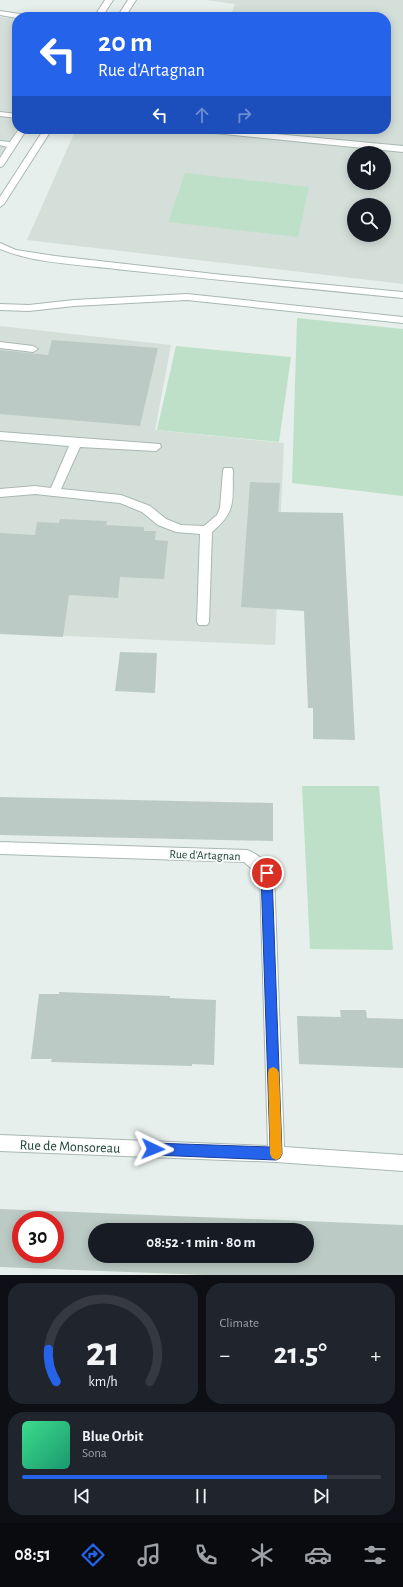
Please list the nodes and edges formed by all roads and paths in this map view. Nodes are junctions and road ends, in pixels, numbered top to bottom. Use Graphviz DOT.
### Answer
graph roads {
  1 [pos="109,0"];
  2 [pos="132,0"];
  3 [pos="101,12"];
  4 [pos="124,12"];
  5 [pos="0,13"];
  6 [pos="12,15"];
  7 [pos="0,114"];
  8 [pos="12,115"];
  9 [pos="20,134"];
  10 [pos="45,134"];
  11 [pos="247,134"];
  12 [pos="0,143"];
  13 [pos="12,145"];
  14 [pos="403,149"];
  15 [pos="0,164"];
  16 [pos="0,204"];
  17 [pos="0,246"];
  18 [pos="403,295"];
  19 [pos="0,307"];
  20 [pos="403,320"];
  21 [pos="0,345"];
  22 [pos="33,349"];
  23 [pos="0,436"];
  24 [pos="76,443"];
  25 [pos="156,447"];
  26 [pos="228,471"];
  27 [pos="54,492"];
  28 [pos="0,493"];
  29 [pos="206,530"];
  30 [pos="203,622"];
  31 [pos="0,848"];
  32 [pos="0,1143"];
  33 [pos="276,1154"];
  34 [pos="403,1163"];
  1 -- 3 [label="street"];
  2 -- 4 [label="street"];
  5 -- 6 [label="street"];
  7 -- 8 [label="street"];
  9 -- 13 [label="street"];
  10 -- 16 [label="street"];
  11 -- 14 [label="street"];
  12 -- 13 [label="street"];
  13 -- 15 [label="street"];
  17 -- 18 [label="street"];
  19 -- 20 [label="street"];
  21 -- 22 [label="street"];
  23 -- 24 [label="street"];
  24 -- 25 [label="street"];
  24 -- 27 [label="street"];
  26 -- 29 [label="street"];
  27 -- 28 [label="street"];
  27 -- 29 [label="street"];
  29 -- 30 [label="street"];
  31 -- 33 [label="street, Rue d'Artagnan"];
  32 -- 33 [label="street, Rue de Monsoreau"];
  33 -- 34 [label="street, Rue de Monsoreau"];
}
